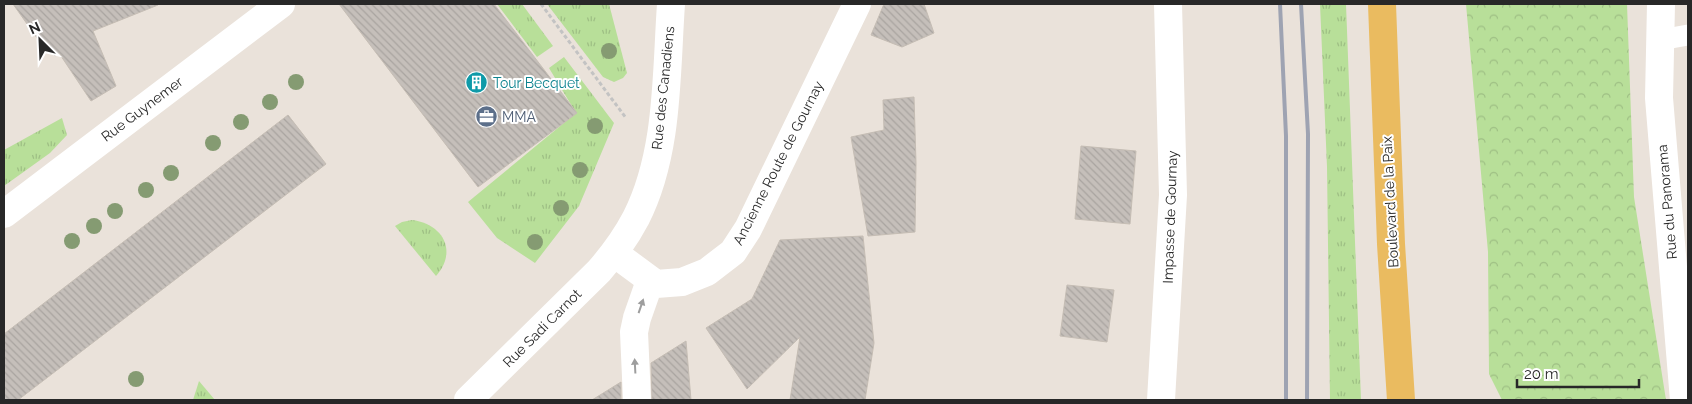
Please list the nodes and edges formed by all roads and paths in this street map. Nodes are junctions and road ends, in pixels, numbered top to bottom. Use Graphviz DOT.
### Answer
graph roads {
  1 [pos="281,4"];
  2 [pos="541,4"];
  3 [pos="672,4"];
  4 [pos="857,4"];
  5 [pos="1168,4"];
  6 [pos="1382,4"];
  7 [pos="1661,4"];
  8 [pos="1688,35"];
  9 [pos="1660,40"];
  10 [pos="626,118"];
  11 [pos="4,214"];
  12 [pos="614,253"];
  13 [pos="650,280"];
  14 [pos="468,400"];
  15 [pos="637,400"];
  16 [pos="1161,400"];
  17 [pos="1401,400"];
  18 [pos="1684,400"];
  1 -- 11 [label="street, Rue Guynemer"];
  2 -- 10 [label="path"];
  3 -- 12 [label="street, Rue des Canadiens"];
  4 -- 13 [label="street, Ancienne Route de Gournay"];
  5 -- 16 [label="street, Impasse de Gournay"];
  6 -- 17 [label="main road, Boulevard de la Paix"];
  7 -- 9 [label="street, Rue du Panorama"];
  8 -- 9 [label="lane"];
  9 -- 18 [label="street, Rue du Panorama"];
  12 -- 13 [label="street"];
  12 -- 14 [label="street, Rue Sadi Carnot"];
  15 -- 13 [label="street, one-way"];
}
